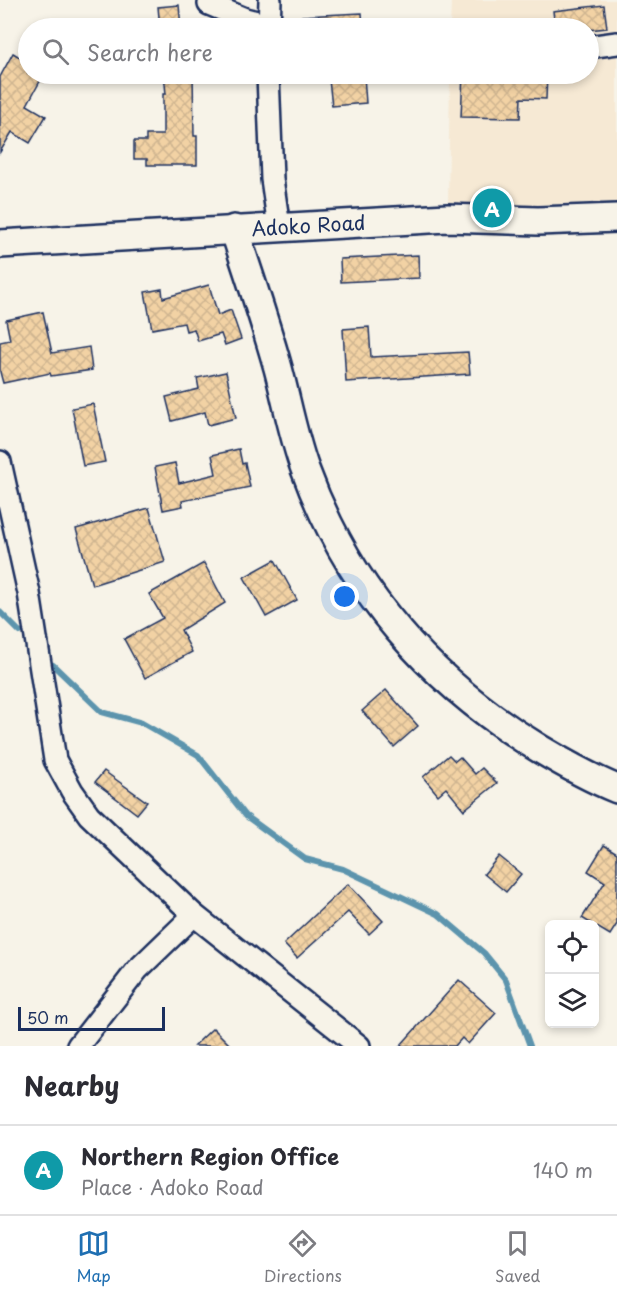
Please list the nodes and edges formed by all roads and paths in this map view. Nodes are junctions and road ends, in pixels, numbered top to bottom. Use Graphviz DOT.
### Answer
graph roads {
  1 [pos="270,0"];
  2 [pos="209,4"];
  3 [pos="243,18"];
  4 [pos="269,18"];
  5 [pos="617,43"];
  6 [pos="599,45"];
  7 [pos="268,84"];
  8 [pos="617,218"];
  9 [pos="279,227"];
  10 [pos="234,229"];
  11 [pos="0,244"];
  12 [pos="0,462"];
  13 [pos="617,789"];
  14 [pos="194,915"];
  15 [pos="78,1046"];
  16 [pos="359,1046"];
  1 -- 4 [label="street"];
  2 -- 3 [label="street"];
  5 -- 6 [label="street"];
  7 -- 9 [label="street"];
  8 -- 9 [label="street, Adoko Road"];
  9 -- 10 [label="street, Adoko Road"];
  10 -- 11 [label="street, Adoko Road"];
  10 -- 13 [label="street"];
  12 -- 14 [label="street"];
  14 -- 15 [label="street"];
  14 -- 16 [label="street"];
}
